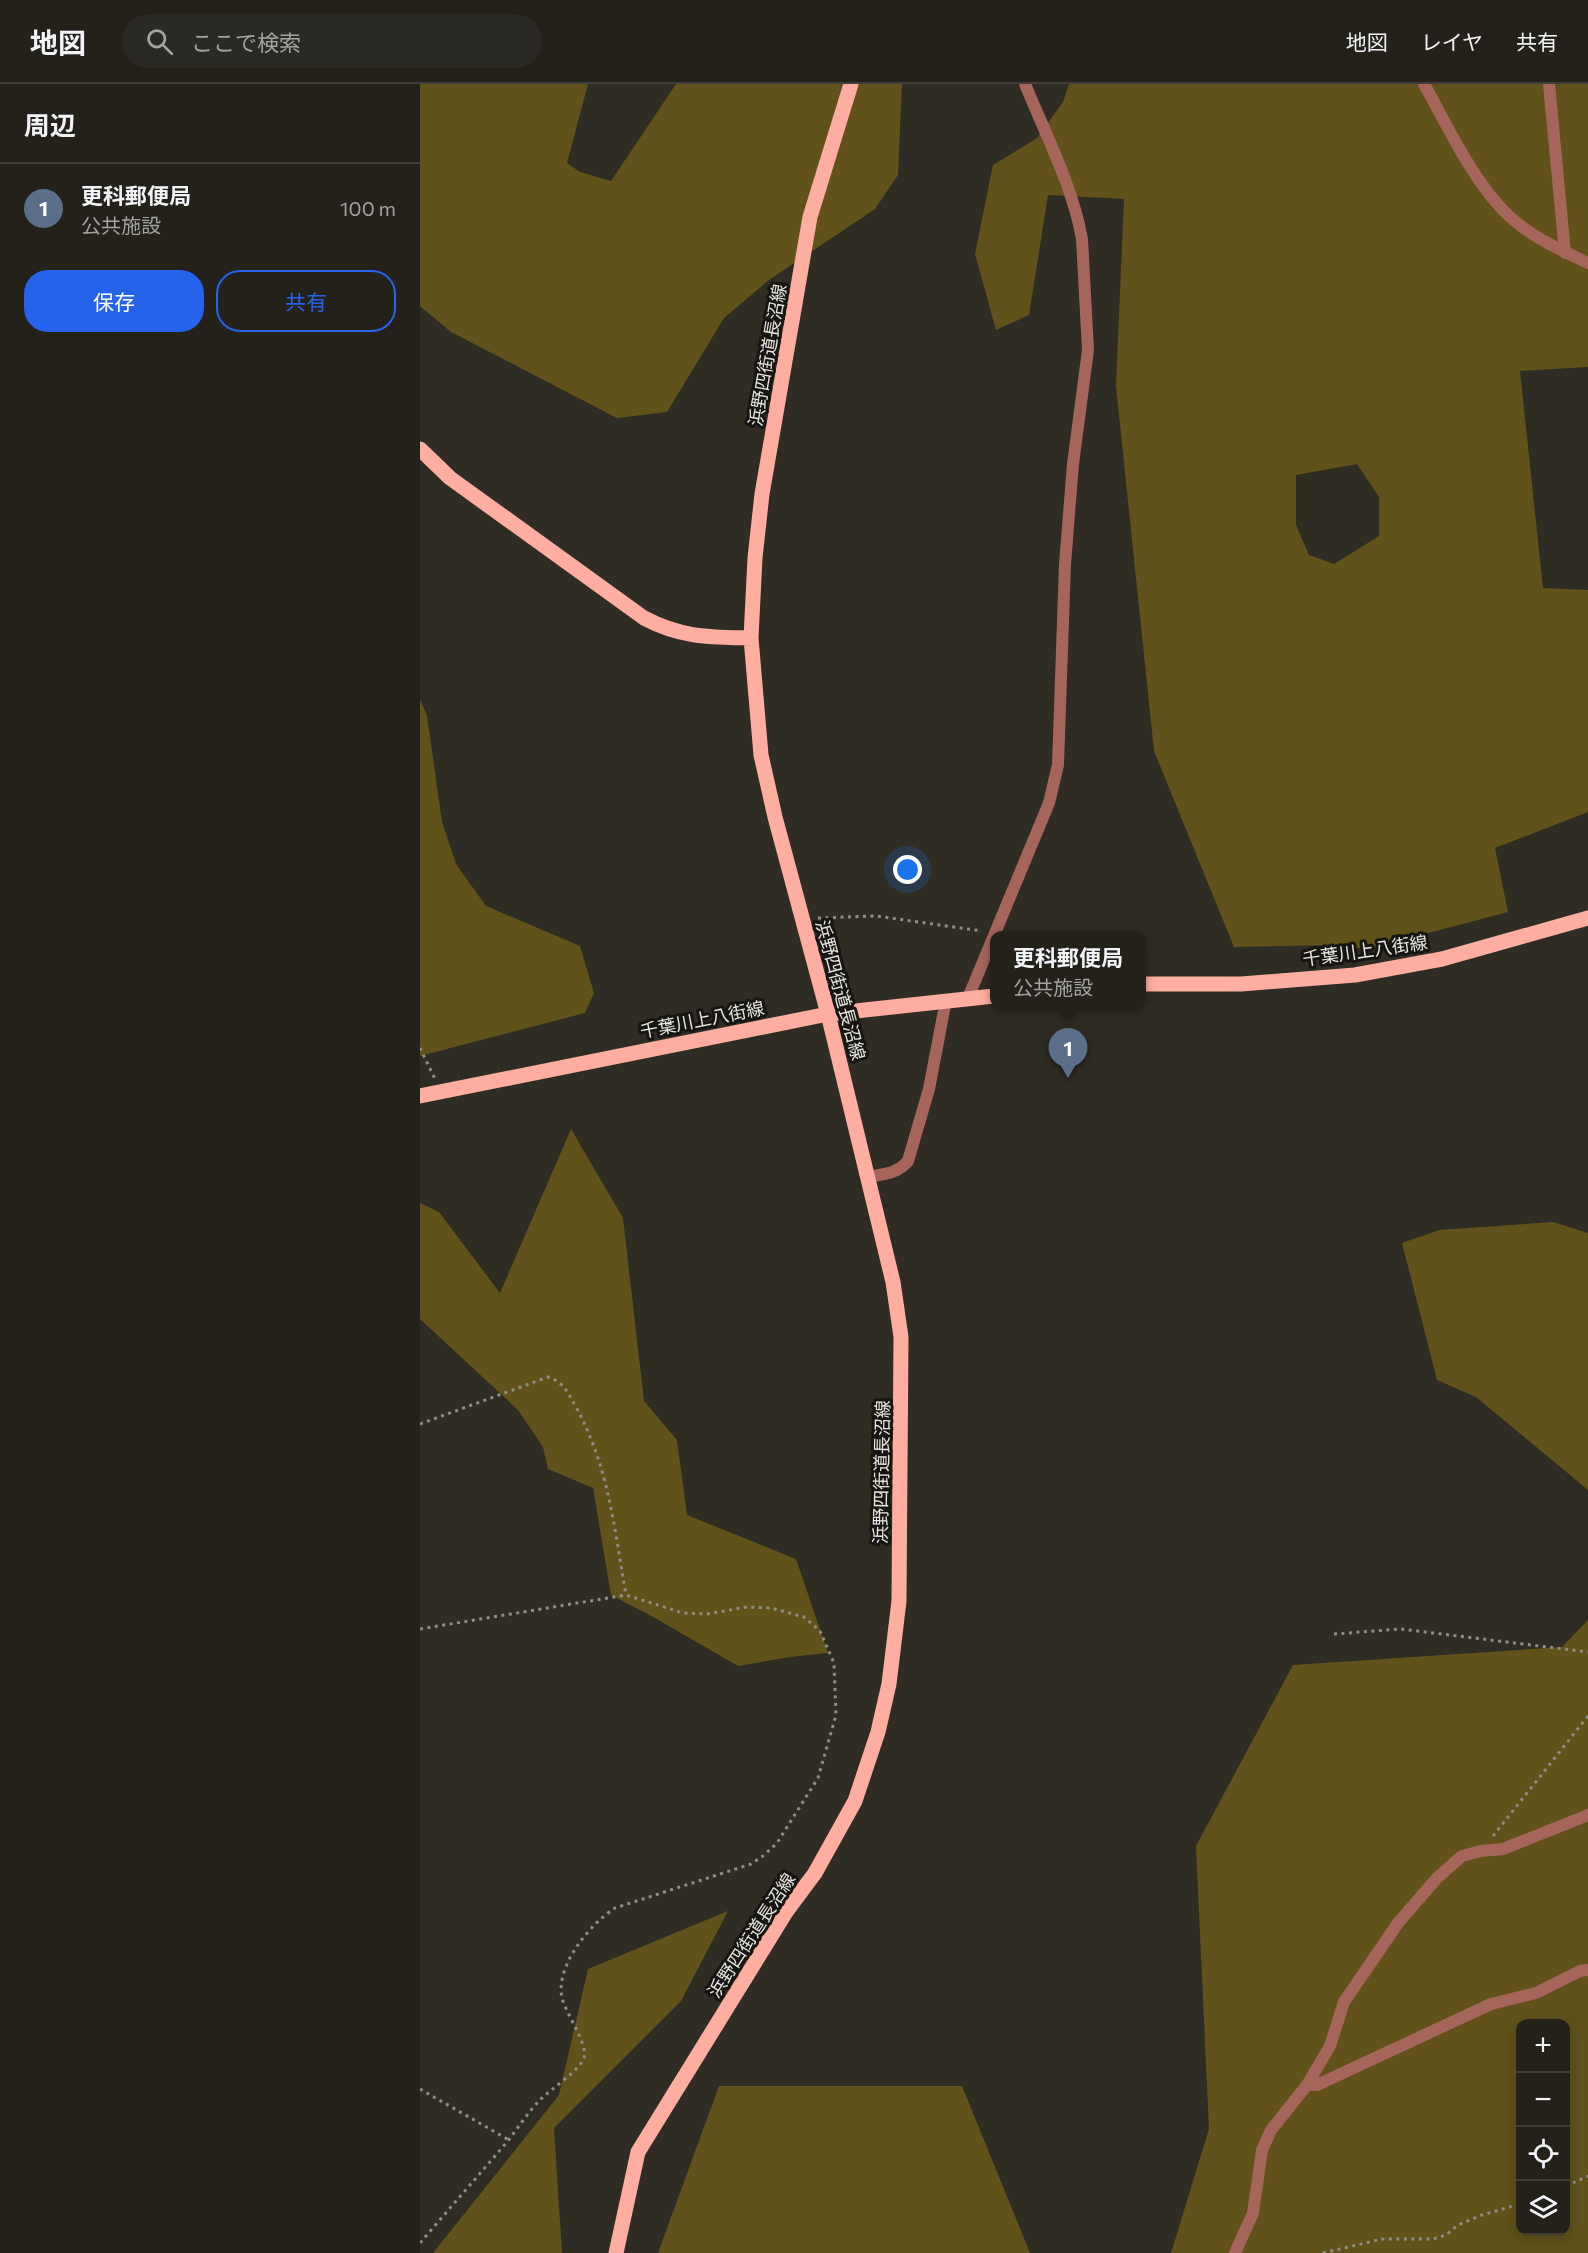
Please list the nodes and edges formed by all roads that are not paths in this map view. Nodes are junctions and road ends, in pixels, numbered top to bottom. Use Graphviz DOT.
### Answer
graph roads {
  1 [pos="851,84"];
  2 [pos="1025,84"];
  3 [pos="1424,84"];
  4 [pos="1549,84"];
  5 [pos="1565,253"];
  6 [pos="1588,263"];
  7 [pos="420,449"];
  8 [pos="751,638"];
  9 [pos="1588,918"];
  10 [pos="995,931"];
  11 [pos="990,944"];
  12 [pos="1146,984"];
  13 [pos="990,996"];
  14 [pos="968,998"];
  15 [pos="946,1000"];
  16 [pos="828,1014"];
  17 [pos="420,1095"];
  18 [pos="868,1177"];
  19 [pos="1588,1815"];
  20 [pos="1588,1970"];
  21 [pos="1307,2085"];
  22 [pos="616,2253"];
  23 [pos="1235,2253"];
  1 -- 8 [label="main road, 浜野四街道長沼線"];
  2 -- 10 [label="street"];
  3 -- 5 [label="street"];
  4 -- 5 [label="street"];
  5 -- 6 [label="street"];
  7 -- 8 [label="main road"];
  8 -- 16 [label="main road, 浜野四街道長沼線"];
  9 -- 12 [label="main road, 千葉川上八街線"];
  11 -- 14 [label="street"];
  13 -- 14 [label="main road, 千葉川上八街線"];
  14 -- 15 [label="main road, 千葉川上八街線"];
  15 -- 16 [label="main road, 千葉川上八街線"];
  15 -- 18 [label="street"];
  16 -- 17 [label="main road, 千葉川上八街線"];
  16 -- 18 [label="main road, 浜野四街道長沼線"];
  18 -- 22 [label="main road, 浜野四街道長沼線"];
  19 -- 21 [label="street"];
  20 -- 21 [label="street"];
  21 -- 23 [label="street"];
}
